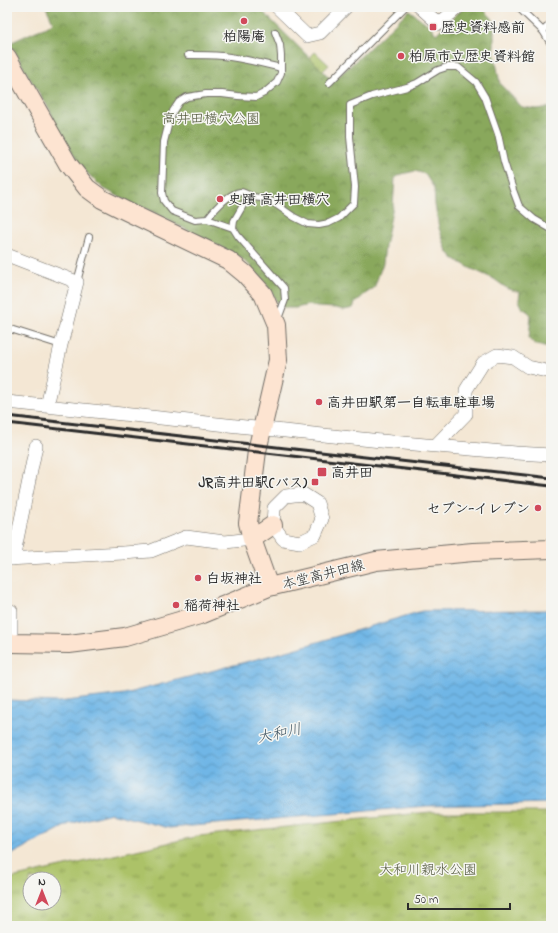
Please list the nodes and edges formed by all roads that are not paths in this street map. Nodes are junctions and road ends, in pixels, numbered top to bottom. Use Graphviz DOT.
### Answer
graph roads {
  1 [pos="278,7"];
  2 [pos="346,7"];
  3 [pos="405,7"];
  4 [pos="420,7"];
  5 [pos="458,7"];
  6 [pos="518,7"];
  7 [pos="551,23"];
  8 [pos="543,31"];
  9 [pos="275,32"];
  10 [pos="551,44"];
  11 [pos="188,55"];
  12 [pos="7,57"];
  13 [pos="281,68"];
  14 [pos="329,83"];
  15 [pos="252,197"];
  16 [pos="207,219"];
  17 [pos="233,228"];
  18 [pos="551,229"];
  19 [pos="89,238"];
  20 [pos="7,255"];
  21 [pos="77,282"];
  22 [pos="276,324"];
  23 [pos="7,328"];
  24 [pos="61,345"];
  25 [pos="551,372"];
  26 [pos="7,402"];
  27 [pos="47,406"];
  28 [pos="262,429"];
  29 [pos="36,446"];
  30 [pos="435,446"];
  31 [pos="551,455"];
  32 [pos="273,525"];
  33 [pos="252,539"];
  34 [pos="551,549"];
  35 [pos="10,559"];
  36 [pos="269,587"];
  37 [pos="7,610"];
  38 [pos="9,642"];
  1 -- 2 [label="street"];
  3 -- 14 [label="lane"];
  4 -- 5 [label="street"];
  6 -- 8 [label="lane"];
  7 -- 8 [label="lane"];
  8 -- 10 [label="lane"];
  9 -- 13 [label="lane"];
  11 -- 13 [label="lane"];
  12 -- 22 [label="street"];
  13 -- 16 [label="lane"];
  15 -- 16 [label="lane"];
  15 -- 17 [label="lane"];
  15 -- 18 [label="lane"];
  16 -- 17 [label="lane"];
  17 -- 22 [label="lane"];
  19 -- 21 [label="lane"];
  20 -- 21 [label="street"];
  21 -- 24 [label="street"];
  22 -- 28 [label="street"];
  23 -- 24 [label="lane"];
  24 -- 27 [label="street"];
  25 -- 30 [label="street"];
  26 -- 27 [label="street"];
  27 -- 28 [label="street"];
  28 -- 30 [label="street"];
  28 -- 33 [label="street"];
  29 -- 35 [label="street"];
  30 -- 31 [label="street"];
  32 -- 33 [label="street"];
  33 -- 35 [label="street"];
  33 -- 36 [label="street"];
  34 -- 36 [label="street, 本堂高井田線"];
  36 -- 38 [label="street, 本堂高井田線"];
  37 -- 38 [label="street"];
}
